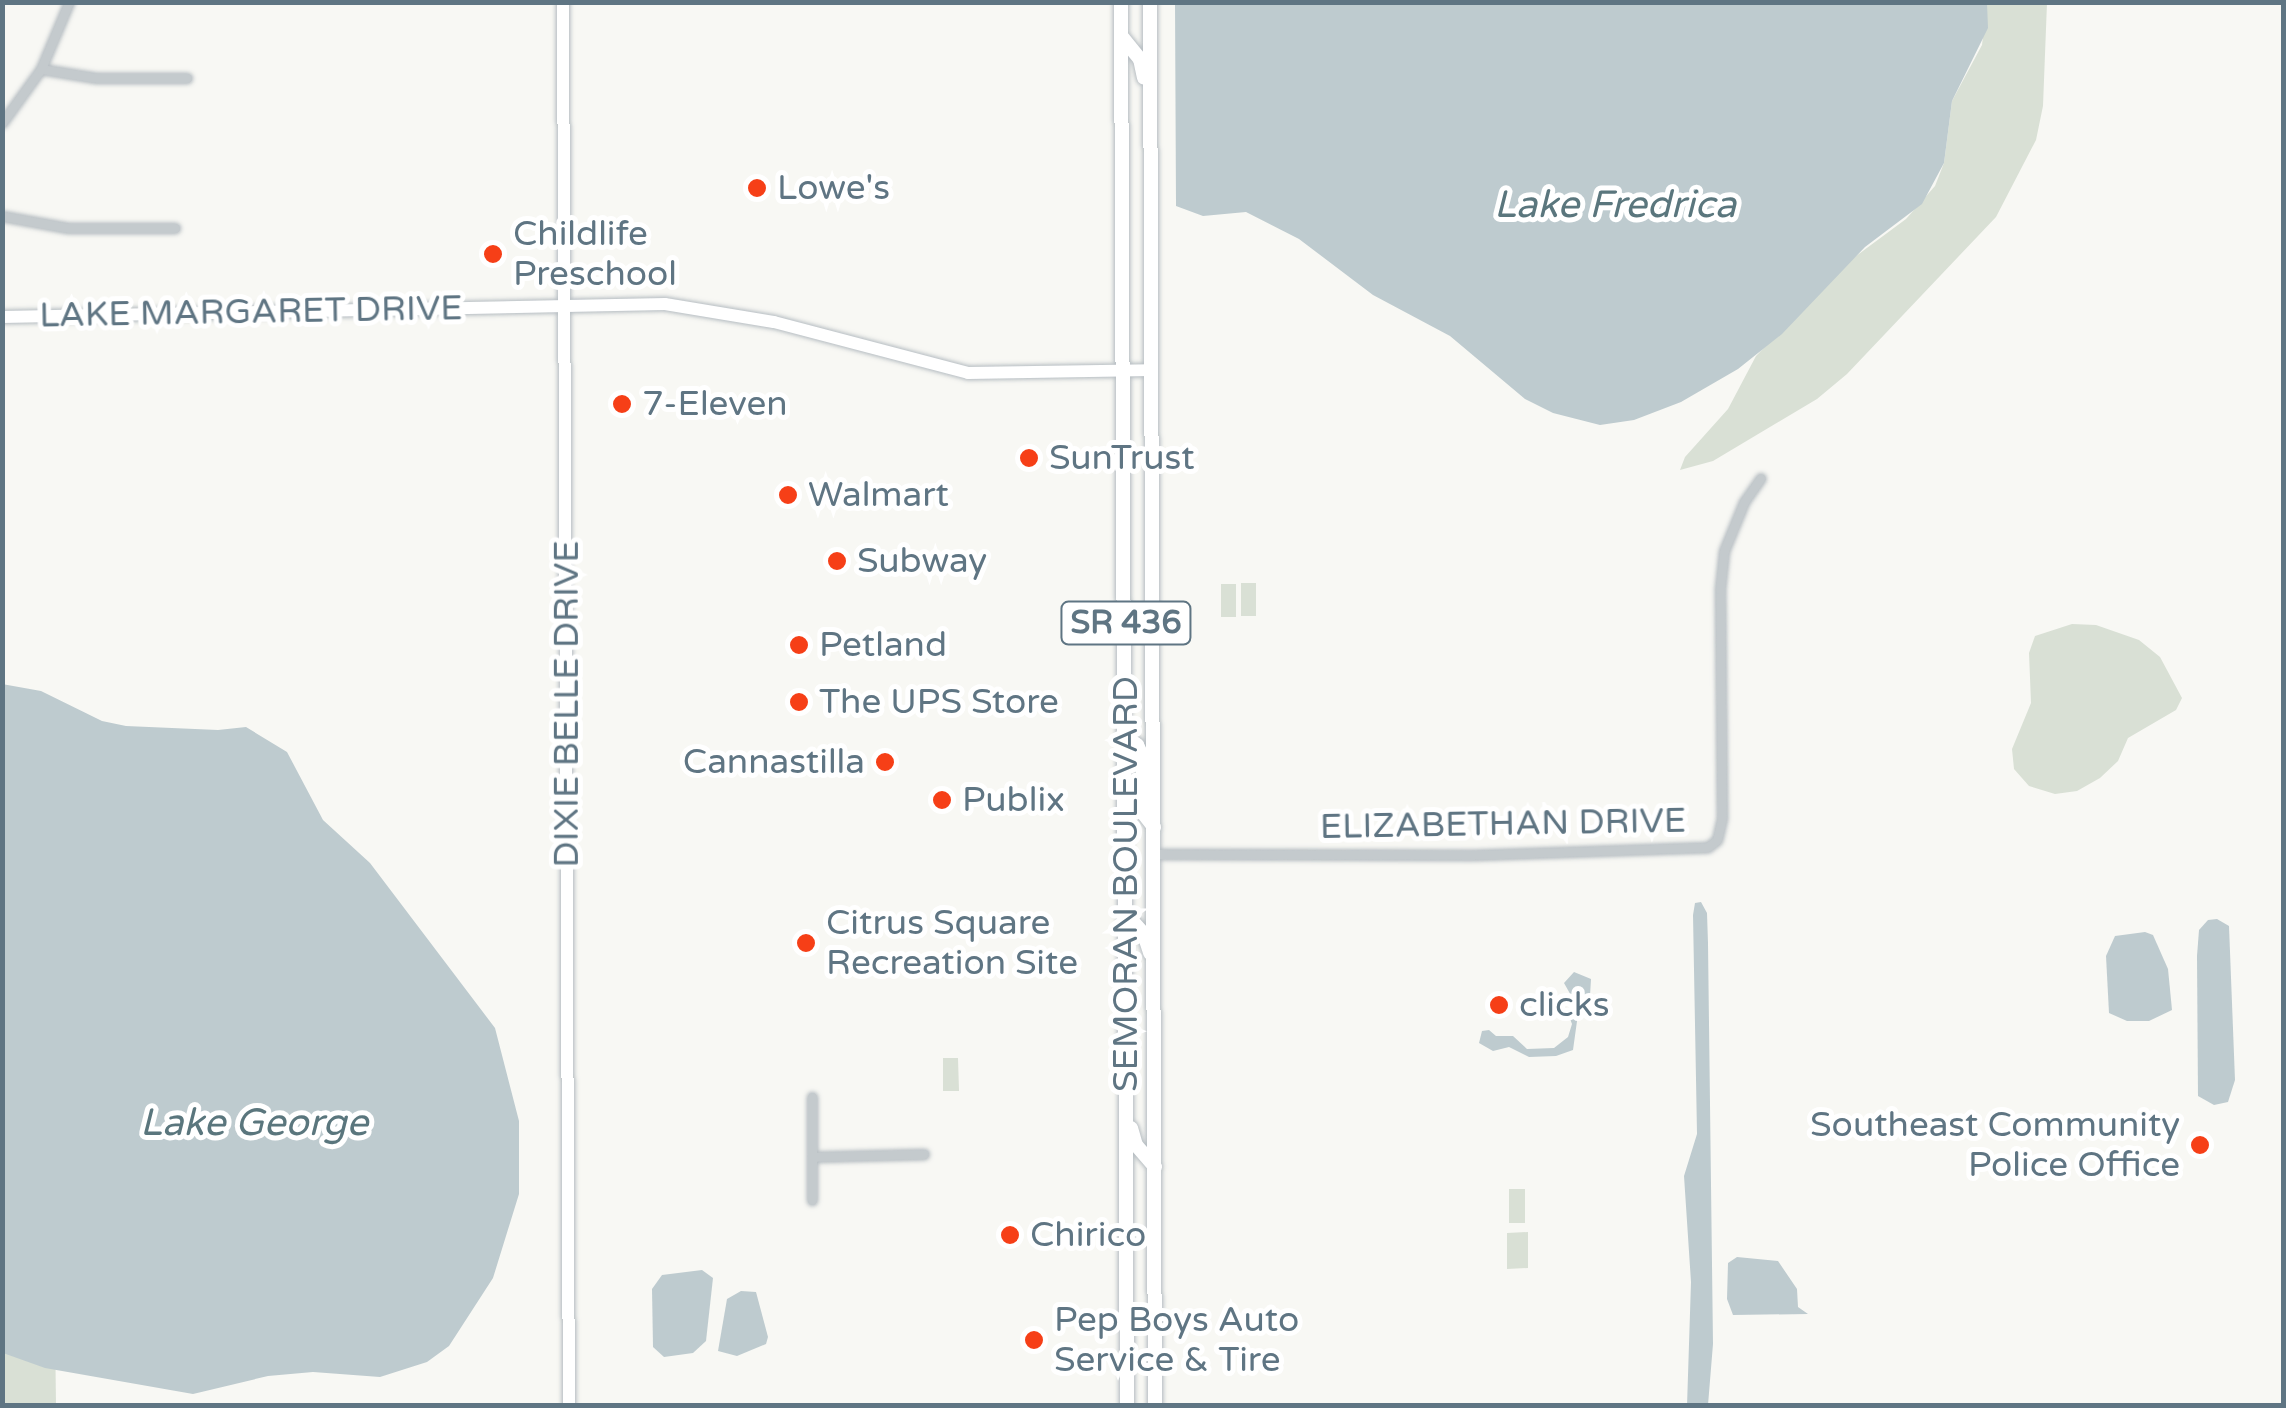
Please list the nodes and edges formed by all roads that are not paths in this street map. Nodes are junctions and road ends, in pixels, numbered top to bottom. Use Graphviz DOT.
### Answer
graph roads {
  1 [pos="69,2"];
  2 [pos="563,2"];
  3 [pos="1121,2"];
  4 [pos="1150,2"];
  5 [pos="1122,37"];
  6 [pos="41,69"];
  7 [pos="187,78"];
  8 [pos="1151,113"];
  9 [pos="2,123"];
  10 [pos="2,216"];
  11 [pos="175,228"];
  12 [pos="564,307"];
  13 [pos="2,316"];
  14 [pos="1151,370"];
  15 [pos="1123,371"];
  16 [pos="1762,478"];
  17 [pos="1126,737"];
  18 [pos="1154,827"];
  19 [pos="1154,854"];
  20 [pos="1126,914"];
  21 [pos="1155,968"];
  22 [pos="812,1097"];
  23 [pos="1126,1112"];
  24 [pos="924,1154"];
  25 [pos="812,1157"];
  26 [pos="1155,1167"];
  27 [pos="812,1200"];
  28 [pos="569,1406"];
  29 [pos="1127,1406"];
  30 [pos="1155,1406"];
  1 -- 6 [label="street"];
  2 -- 12 [label="street, DIXIE BELLE DRIVE"];
  3 -- 5 [label="main road, SEMORAN BOULEVARD / SR 436"];
  4 -- 8 [label="main road, SEMORAN BOULEVARD / SR 436"];
  5 -- 8 [label="main road"];
  5 -- 15 [label="main road, SEMORAN BOULEVARD / SR 436"];
  6 -- 7 [label="street"];
  6 -- 9 [label="street"];
  8 -- 14 [label="main road, SEMORAN BOULEVARD / SR 436"];
  10 -- 11 [label="street"];
  12 -- 13 [label="street, LAKE MARGARET DRIVE"];
  12 -- 15 [label="street, LAKE MARGARET DRIVE"];
  12 -- 28 [label="street, DIXIE BELLE DRIVE"];
  14 -- 15 [label="street, LAKE MARGARET DRIVE"];
  14 -- 18 [label="main road, SEMORAN BOULEVARD / SR 436"];
  15 -- 17 [label="main road, SEMORAN BOULEVARD / SR 436"];
  16 -- 19 [label="street, ELIZABETHAN DRIVE"];
  17 -- 18 [label="main road"];
  17 -- 20 [label="main road, SEMORAN BOULEVARD / SR 436"];
  18 -- 19 [label="main road, SEMORAN BOULEVARD / SR 436"];
  19 -- 21 [label="main road, SEMORAN BOULEVARD / SR 436"];
  20 -- 21 [label="main road"];
  20 -- 23 [label="main road, SEMORAN BOULEVARD / SR 436"];
  21 -- 26 [label="main road, SEMORAN BOULEVARD / SR 436"];
  22 -- 25 [label="street"];
  23 -- 26 [label="main road"];
  23 -- 29 [label="main road, SEMORAN BOULEVARD / SR 436"];
  24 -- 25 [label="street"];
  25 -- 27 [label="street"];
  26 -- 30 [label="main road, SEMORAN BOULEVARD / SR 436"];
}
